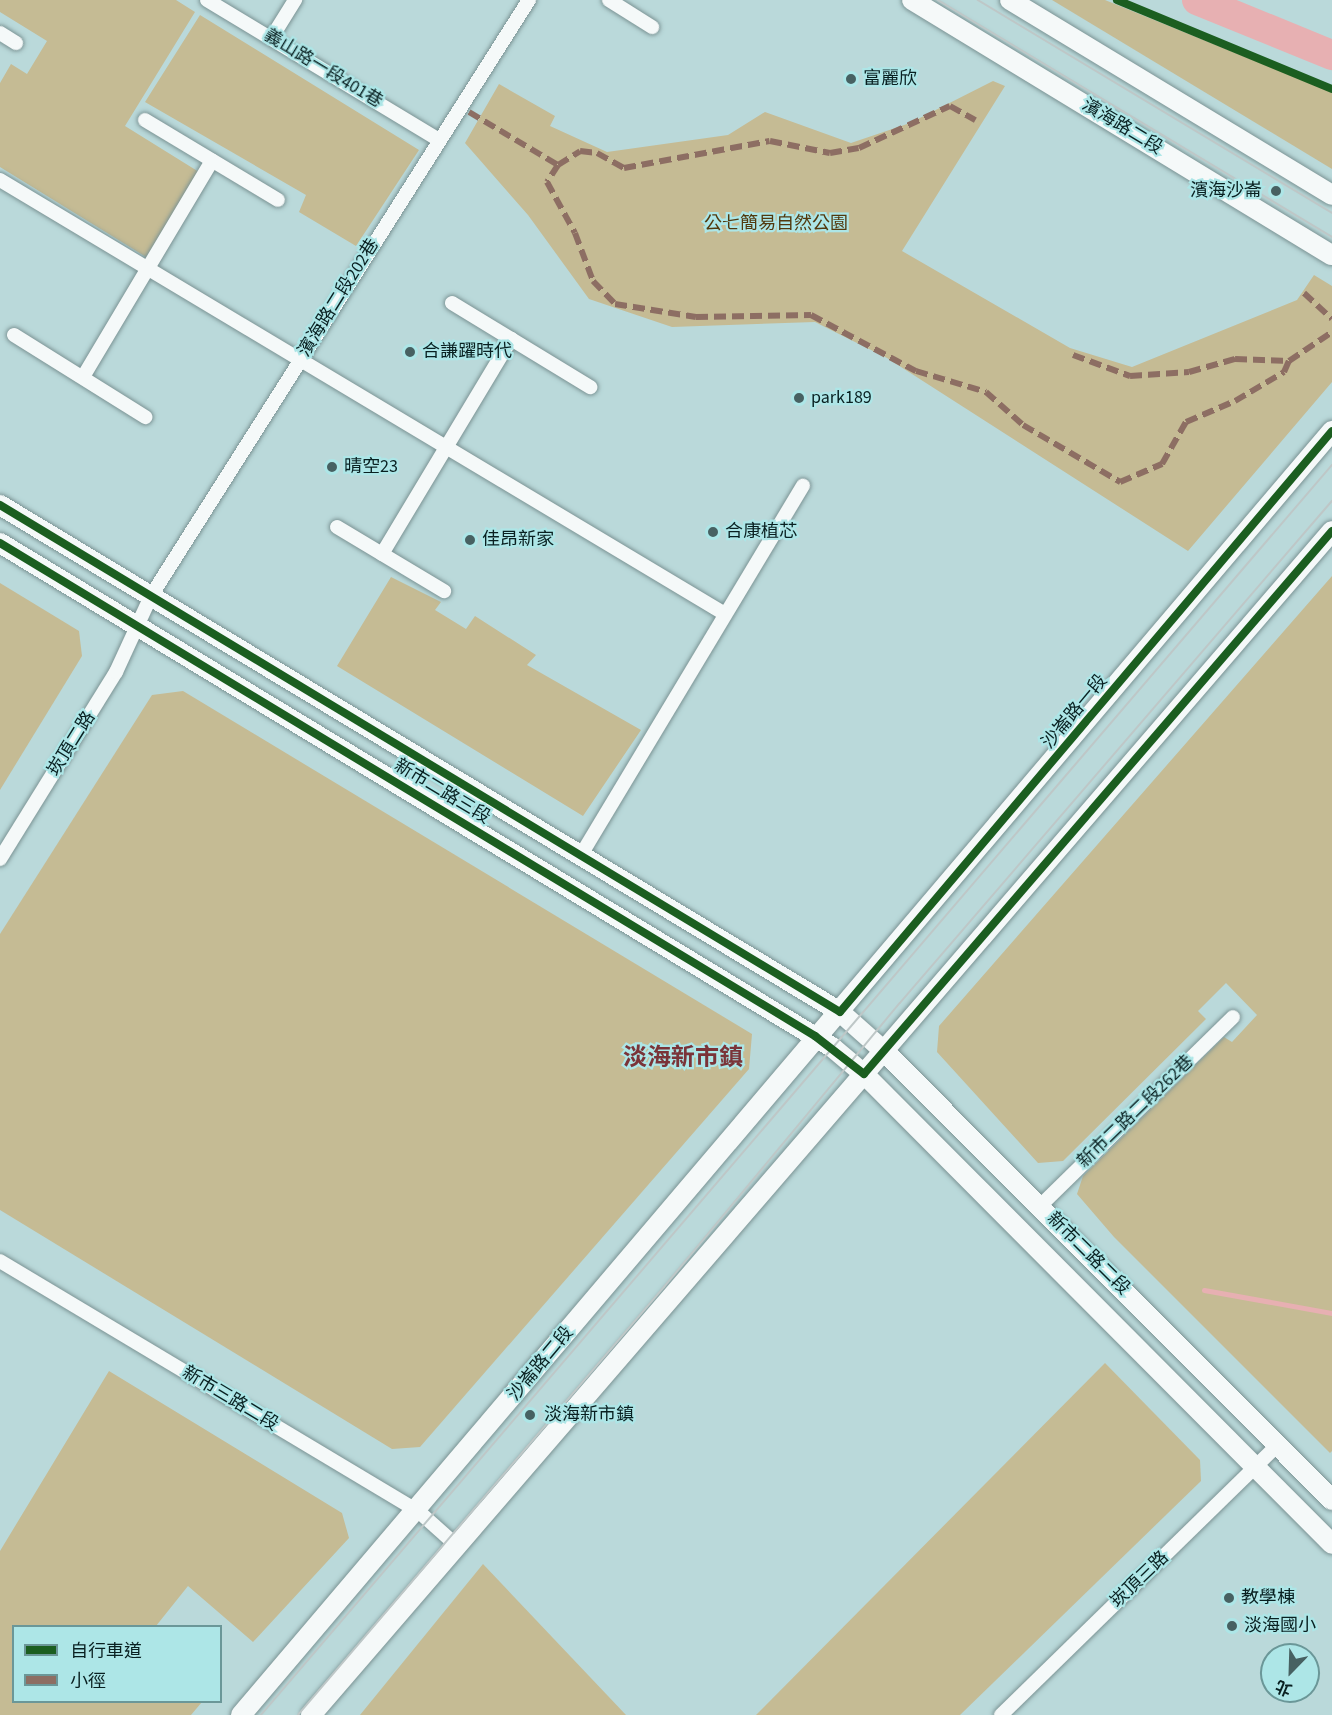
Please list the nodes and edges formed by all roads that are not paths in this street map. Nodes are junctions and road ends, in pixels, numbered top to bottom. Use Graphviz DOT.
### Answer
graph roads {
  1 [pos="207,0"];
  2 [pos="295,0"];
  3 [pos="529,0"];
  4 [pos="609,0"];
  5 [pos="912,0"];
  6 [pos="1010,0"];
  7 [pos="652,27"];
  8 [pos="0,33"];
  9 [pos="272,37"];
  10 [pos="16,43"];
  11 [pos="146,120"];
  12 [pos="439,140"];
  13 [pos="212,161"];
  14 [pos="0,180"];
  15 [pos="1332,195"];
  16 [pos="278,200"];
  17 [pos="1332,255"];
  18 [pos="148,269"];
  19 [pos="452,303"];
  20 [pos="14,335"];
  21 [pos="511,339"];
  22 [pos="299,362"];
  23 [pos="82,377"];
  24 [pos="590,387"];
  25 [pos="145,417"];
  26 [pos="1332,431"];
  27 [pos="446,447"];
  28 [pos="803,486"];
  29 [pos="0,505"];
  30 [pos="337,528"];
  31 [pos="1332,531"];
  32 [pos="0,543"];
  33 [pos="382,554"];
  34 [pos="444,591"];
  35 [pos="151,596"];
  36 [pos="724,614"];
  37 [pos="139,626"];
  38 [pos="581,855"];
  39 [pos="0,859"];
  40 [pos="840,1012"];
  41 [pos="1233,1017"];
  42 [pos="815,1036"];
  43 [pos="885,1052"];
  44 [pos="864,1074"];
  45 [pos="1040,1206"];
  46 [pos="0,1261"];
  47 [pos="1278,1445"];
  48 [pos="1257,1466"];
  49 [pos="1332,1500"];
  50 [pos="418,1511"];
  51 [pos="455,1544"];
  52 [pos="1332,1544"];
  53 [pos="241,1715"];
  54 [pos="311,1715"];
  55 [pos="1001,1715"];
  1 -- 9 [label="street, 義山路一段401巷"];
  2 -- 9 [label="street"];
  3 -- 12 [label="street, 濱海路二段202巷"];
  4 -- 7 [label="street"];
  5 -- 17 [label="street, 濱海路二段"];
  6 -- 15 [label="street"];
  8 -- 10 [label="street"];
  9 -- 12 [label="street, 義山路一段401巷"];
  11 -- 13 [label="street"];
  12 -- 22 [label="street, 濱海路二段202巷"];
  13 -- 16 [label="street"];
  13 -- 18 [label="street"];
  14 -- 18 [label="street"];
  18 -- 22 [label="street"];
  18 -- 23 [label="street"];
  19 -- 21 [label="street"];
  20 -- 23 [label="street"];
  21 -- 24 [label="street"];
  21 -- 27 [label="street"];
  22 -- 27 [label="street"];
  22 -- 35 [label="street, 濱海路二段202巷"];
  23 -- 25 [label="street"];
  26 -- 40 [label="street, 沙崙路一段"];
  27 -- 33 [label="street"];
  27 -- 36 [label="street"];
  28 -- 36 [label="street"];
  29 -- 35 [label="street, 新市二路三段"];
  30 -- 33 [label="street"];
  31 -- 43 [label="street"];
  32 -- 37 [label="street, 新市二路三段"];
  33 -- 34 [label="street"];
  35 -- 37 [label="street, 濱海路二段202巷"];
  35 -- 38 [label="street, 新市二路三段"];
  36 -- 38 [label="street"];
  37 -- 39 [label="street, 崁頂二路"];
  37 -- 42 [label="street, 新市二路三段"];
  38 -- 40 [label="street, 新市二路三段"];
  40 -- 42 [label="street, 沙崙路二段"];
  40 -- 43 [label="street, 新市二路二段"];
  41 -- 45 [label="street, 新市二路二段262巷"];
  42 -- 44 [label="street, 新市二路三段"];
  42 -- 50 [label="street, 沙崙路二段"];
  43 -- 44 [label="street"];
  43 -- 45 [label="street, 新市二路二段"];
  44 -- 48 [label="street, 新市二路二段"];
  44 -- 51 [label="street"];
  45 -- 47 [label="street, 新市二路二段"];
  46 -- 50 [label="street, 新市三路二段"];
  47 -- 48 [label="street, 崁頂三路"];
  47 -- 49 [label="street, 新市二路二段"];
  48 -- 52 [label="street, 新市二路二段"];
  48 -- 55 [label="street, 崁頂三路"];
  50 -- 51 [label="street, 新市三路二段"];
  50 -- 53 [label="street, 沙崙路二段"];
  51 -- 54 [label="street"];
}
